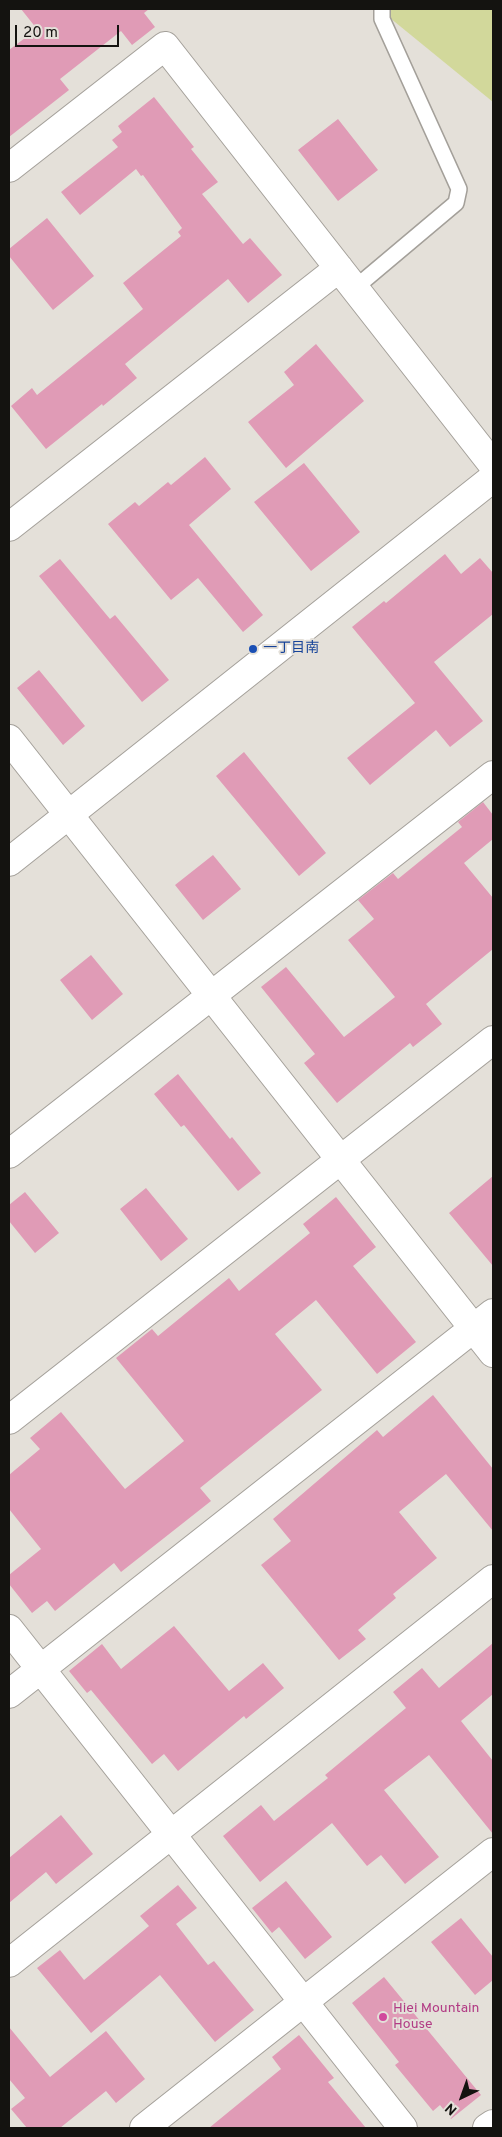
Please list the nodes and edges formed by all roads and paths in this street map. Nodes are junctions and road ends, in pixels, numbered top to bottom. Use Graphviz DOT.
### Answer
graph roads {
  1 [pos="382,9"];
  2 [pos="9,168"];
  3 [pos="347,278"];
  4 [pos="493,465"];
  5 [pos="493,478"];
  6 [pos="9,527"];
  7 [pos="9,739"];
  8 [pos="493,775"];
  9 [pos="69,814"];
  10 [pos="9,862"];
  11 [pos="211,995"];
  12 [pos="493,1040"];
  13 [pos="9,1154"];
  14 [pos="341,1160"];
  15 [pos="483,1320"];
  16 [pos="493,1353"];
  17 [pos="9,1420"];
  18 [pos="493,1579"];
  19 [pos="9,1629"];
  20 [pos="40,1669"];
  21 [pos="9,1694"];
  22 [pos="171,1835"];
  23 [pos="493,1852"];
  24 [pos="9,1963"];
  25 [pos="303,2002"];
  26 [pos="493,2124"];
  27 [pos="144,2128"];
  28 [pos="403,2128"];
  29 [pos="488,2128"];
  1 -- 3 [label="lane"];
  2 -- 3 [label="street"];
  3 -- 4 [label="street"];
  3 -- 6 [label="street"];
  5 -- 9 [label="street"];
  7 -- 9 [label="street"];
  8 -- 11 [label="street"];
  9 -- 10 [label="street"];
  9 -- 11 [label="street"];
  11 -- 13 [label="street"];
  11 -- 14 [label="street"];
  12 -- 14 [label="street"];
  14 -- 15 [label="street"];
  14 -- 17 [label="street"];
  15 -- 16 [label="street"];
  15 -- 20 [label="street"];
  18 -- 22 [label="street"];
  19 -- 20 [label="street"];
  20 -- 21 [label="street"];
  20 -- 22 [label="street"];
  22 -- 24 [label="street"];
  22 -- 25 [label="street"];
  23 -- 25 [label="street"];
  25 -- 27 [label="street"];
  25 -- 28 [label="street"];
  26 -- 29 [label="street"];
}
